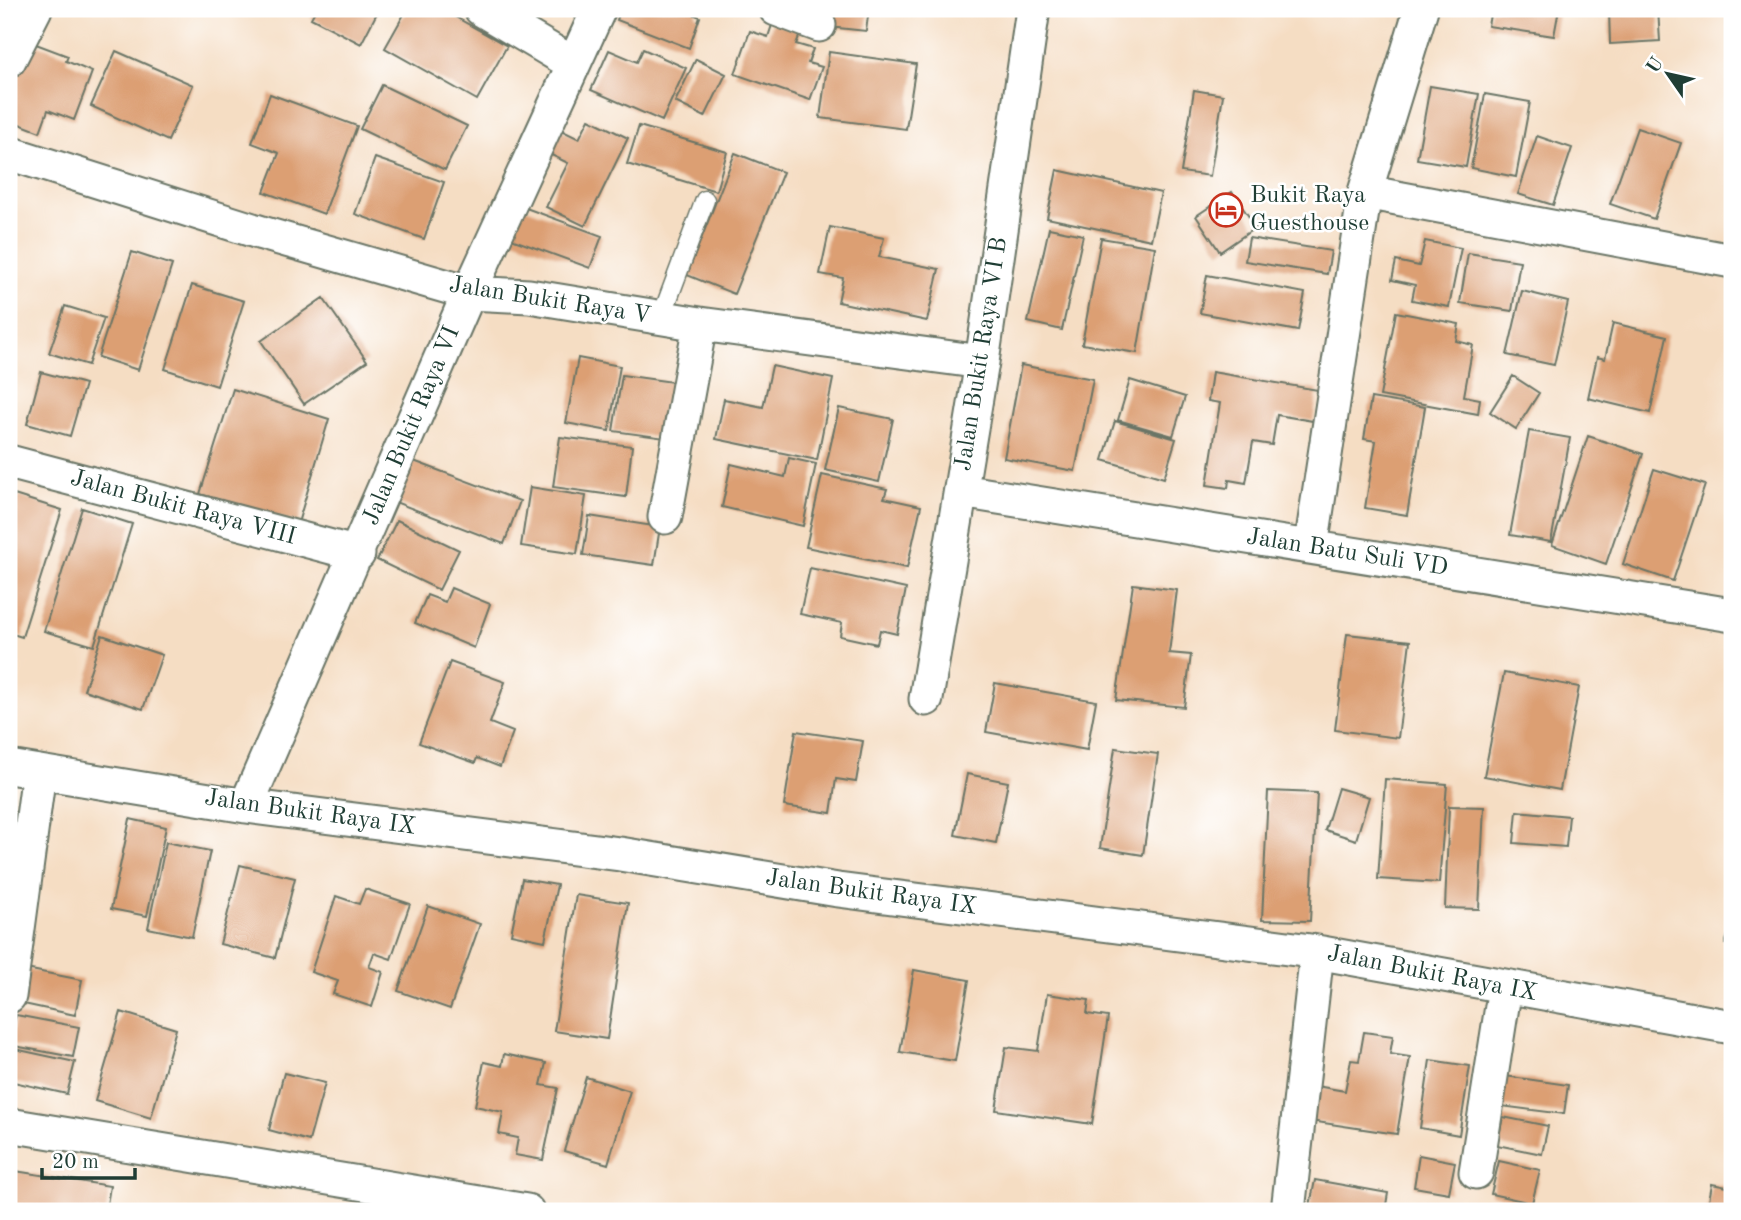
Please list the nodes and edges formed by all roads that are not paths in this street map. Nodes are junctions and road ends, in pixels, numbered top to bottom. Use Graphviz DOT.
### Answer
graph roads {
  1 [pos="35,9"];
  2 [pos="481,9"];
  3 [pos="599,9"];
  4 [pos="776,9"];
  5 [pos="1033,9"];
  6 [pos="1421,9"];
  7 [pos="819,25"];
  8 [pos="9,60"];
  9 [pos="572,63"];
  10 [pos="9,153"];
  11 [pos="1365,192"];
  12 [pos="705,200"];
  13 [pos="1732,261"];
  14 [pos="469,293"];
  15 [pos="662,318"];
  16 [pos="700,324"];
  17 [pos="982,362"];
  18 [pos="9,462"];
  19 [pos="961,491"];
  20 [pos="665,517"];
  21 [pos="1311,547"];
  22 [pos="358,554"];
  23 [pos="1732,615"];
  24 [pos="926,699"];
  25 [pos="24,770"];
  26 [pos="246,806"];
  27 [pos="1317,952"];
  28 [pos="1505,988"];
  29 [pos="9,996"];
  30 [pos="1732,1027"];
  31 [pos="9,1125"];
  32 [pos="1476,1172"];
  33 [pos="527,1211"];
  34 [pos="1288,1211"];
  1 -- 8 [label="street"];
  2 -- 9 [label="street"];
  3 -- 9 [label="street, Jalan Bukit Raya VI"];
  4 -- 7 [label="street"];
  5 -- 17 [label="street, Jalan Bukit Raya VI B"];
  6 -- 11 [label="street"];
  9 -- 14 [label="street, Jalan Bukit Raya VI"];
  10 -- 14 [label="street, Jalan Bukit Raya V"];
  11 -- 13 [label="street"];
  11 -- 21 [label="street"];
  12 -- 15 [label="lane"];
  14 -- 15 [label="street, Jalan Bukit Raya V"];
  14 -- 22 [label="street, Jalan Bukit Raya VI"];
  15 -- 16 [label="street, Jalan Bukit Raya V"];
  16 -- 17 [label="street, Jalan Bukit Raya V"];
  16 -- 20 [label="street"];
  17 -- 19 [label="street, Jalan Bukit Raya VI B"];
  18 -- 22 [label="street, Jalan Bukit Raya VIII"];
  19 -- 21 [label="street, Jalan Batu Suli VD"];
  19 -- 24 [label="street, Jalan Bukit Raya VI B"];
  21 -- 23 [label="street, Jalan Batu Suli VD"];
  22 -- 26 [label="street, Jalan Bukit Raya VI"];
  25 -- 26 [label="street, Jalan Bukit Raya IX"];
  25 -- 29 [label="street"];
  26 -- 27 [label="street, Jalan Bukit Raya IX"];
  27 -- 28 [label="street, Jalan Bukit Raya IX"];
  27 -- 34 [label="street"];
  28 -- 30 [label="street, Jalan Bukit Raya IX"];
  28 -- 32 [label="street"];
  31 -- 33 [label="street"];
}
